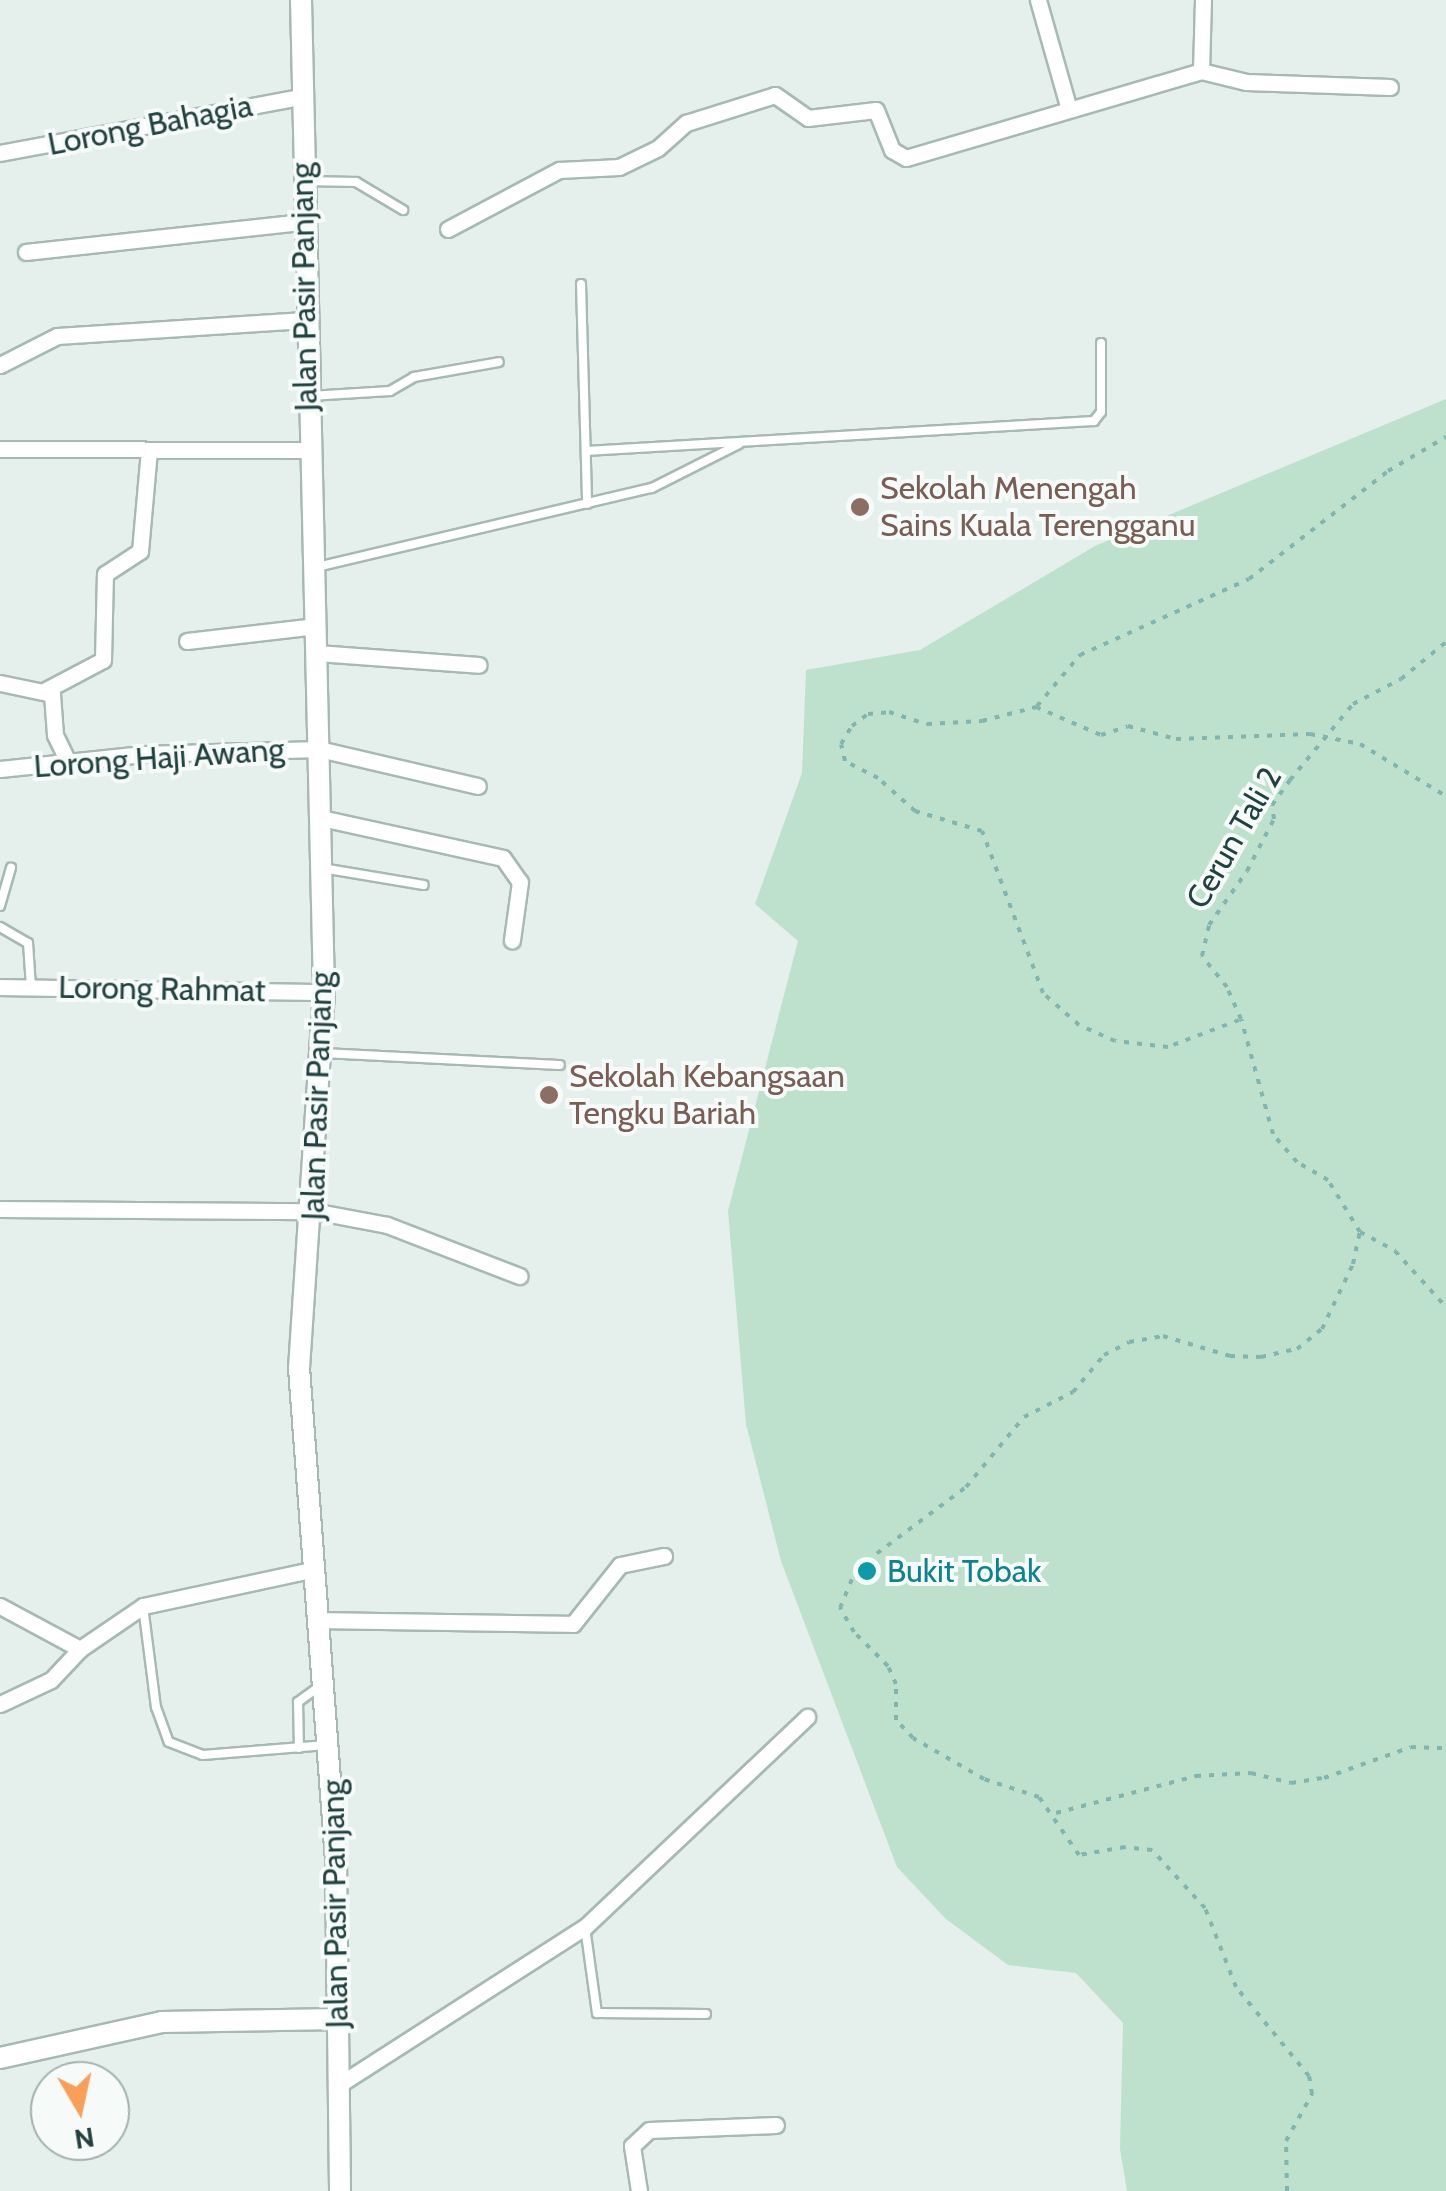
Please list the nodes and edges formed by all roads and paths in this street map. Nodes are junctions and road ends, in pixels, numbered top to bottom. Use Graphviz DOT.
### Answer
graph roads {
  1 [pos="301,0"];
  2 [pos="1038,0"];
  3 [pos="1202,0"];
  4 [pos="1200,72"];
  5 [pos="1390,87"];
  6 [pos="300,97"];
  7 [pos="1068,106"];
  8 [pos="0,153"];
  9 [pos="302,181"];
  10 [pos="403,210"];
  11 [pos="302,222"];
  12 [pos="448,229"];
  13 [pos="26,252"];
  14 [pos="581,284"];
  15 [pos="304,320"];
  16 [pos="1101,343"];
  17 [pos="500,362"];
  18 [pos="0,365"];
  19 [pos="306,397"];
  20 [pos="1446,437"];
  21 [pos="743,442"];
  22 [pos="0,449"];
  23 [pos="306,450"];
  24 [pos="149,451"];
  25 [pos="586,451"];
  26 [pos="587,504"];
  27 [pos="315,568"];
  28 [pos="316,626"];
  29 [pos="186,641"];
  30 [pos="1446,642"];
  31 [pos="317,653"];
  32 [pos="479,666"];
  33 [pos="0,682"];
  34 [pos="46,690"];
  35 [pos="1036,707"];
  36 [pos="1327,738"];
  37 [pos="319,748"];
  38 [pos="68,762"];
  39 [pos="0,769"];
  40 [pos="478,786"];
  41 [pos="1446,796"];
  42 [pos="321,818"];
  43 [pos="10,868"];
  44 [pos="322,868"];
  45 [pos="424,886"];
  46 [pos="0,906"];
  47 [pos="0,926"];
  48 [pos="512,940"];
  49 [pos="0,987"];
  50 [pos="30,988"];
  51 [pos="324,992"];
  52 [pos="1241,1020"];
  53 [pos="322,1053"];
  54 [pos="560,1065"];
  55 [pos="0,1209"];
  56 [pos="314,1212"];
  57 [pos="1360,1232"];
  58 [pos="518,1276"];
  59 [pos="1446,1306"];
  60 [pos="664,1556"];
  61 [pos="315,1569"];
  62 [pos="0,1606"];
  63 [pos="144,1606"];
  64 [pos="322,1620"];
  65 [pos="80,1649"];
  66 [pos="326,1683"];
  67 [pos="0,1704"];
  68 [pos="806,1717"];
  69 [pos="330,1745"];
  70 [pos="299,1748"];
  71 [pos="1446,1748"];
  72 [pos="1056,1814"];
  73 [pos="586,1927"];
  74 [pos="706,2014"];
  75 [pos="338,2019"];
  76 [pos="0,2058"];
  77 [pos="338,2086"];
  78 [pos="776,2125"];
  79 [pos="340,2191"];
  80 [pos="639,2191"];
  81 [pos="1287,2191"];
  1 -- 6 [label="main road, Jalan Pasir Panjang"];
  2 -- 7 [label="street"];
  3 -- 4 [label="street"];
  4 -- 5 [label="street"];
  4 -- 7 [label="street"];
  6 -- 8 [label="street, Lorong Bahagia"];
  6 -- 9 [label="main road, Jalan Pasir Panjang"];
  7 -- 12 [label="street"];
  9 -- 10 [label="lane"];
  9 -- 11 [label="main road, Jalan Pasir Panjang"];
  11 -- 13 [label="street"];
  11 -- 15 [label="main road, Jalan Pasir Panjang"];
  14 -- 25 [label="lane"];
  15 -- 18 [label="street"];
  15 -- 19 [label="main road, Jalan Pasir Panjang"];
  16 -- 21 [label="lane"];
  17 -- 19 [label="lane"];
  19 -- 23 [label="main road, Jalan Pasir Panjang"];
  20 -- 35 [label="path"];
  21 -- 25 [label="lane"];
  21 -- 26 [label="lane"];
  22 -- 24 [label="street"];
  23 -- 24 [label="street"];
  23 -- 27 [label="main road, Jalan Pasir Panjang"];
  24 -- 34 [label="street"];
  25 -- 26 [label="lane"];
  26 -- 27 [label="lane"];
  27 -- 28 [label="main road, Jalan Pasir Panjang"];
  28 -- 29 [label="street"];
  28 -- 31 [label="main road, Jalan Pasir Panjang"];
  30 -- 36 [label="path, Cerun Tali 2"];
  31 -- 32 [label="street"];
  31 -- 37 [label="main road, Jalan Pasir Panjang"];
  33 -- 34 [label="street"];
  34 -- 38 [label="street"];
  35 -- 36 [label="path"];
  35 -- 52 [label="path"];
  36 -- 41 [label="path"];
  36 -- 52 [label="path, Cerun Tali 2"];
  37 -- 38 [label="street, Lorong Haji Awang"];
  37 -- 40 [label="street, Lorong Haji Awang"];
  37 -- 42 [label="main road, Jalan Pasir Panjang"];
  38 -- 39 [label="street, Lorong Haji Awang"];
  42 -- 44 [label="main road, Jalan Pasir Panjang"];
  42 -- 48 [label="street"];
  43 -- 46 [label="lane"];
  44 -- 45 [label="lane"];
  44 -- 51 [label="main road, Jalan Pasir Panjang"];
  47 -- 50 [label="lane"];
  49 -- 50 [label="street, Lorong Rahmat"];
  50 -- 51 [label="street, Lorong Rahmat"];
  51 -- 53 [label="main road, Jalan Pasir Panjang"];
  52 -- 57 [label="path, Cerun Tali 2"];
  53 -- 54 [label="lane"];
  53 -- 56 [label="main road, Jalan Pasir Panjang"];
  55 -- 56 [label="street"];
  56 -- 58 [label="street"];
  56 -- 61 [label="main road, Jalan Pasir Panjang"];
  57 -- 59 [label="path"];
  57 -- 72 [label="path"];
  60 -- 64 [label="street"];
  61 -- 63 [label="street"];
  61 -- 64 [label="main road, Jalan Pasir Panjang"];
  62 -- 65 [label="street"];
  63 -- 65 [label="street"];
  63 -- 70 [label="lane"];
  64 -- 66 [label="main road, Jalan Pasir Panjang"];
  65 -- 67 [label="street"];
  66 -- 69 [label="main road, Jalan Pasir Panjang"];
  66 -- 70 [label="lane"];
  68 -- 73 [label="street"];
  69 -- 70 [label="lane"];
  69 -- 75 [label="main road, Jalan Pasir Panjang"];
  71 -- 72 [label="path"];
  72 -- 81 [label="path"];
  73 -- 74 [label="lane"];
  73 -- 77 [label="street"];
  75 -- 76 [label="main road"];
  75 -- 77 [label="main road, Jalan Pasir Panjang"];
  77 -- 79 [label="main road, Jalan Pasir Panjang"];
  78 -- 80 [label="street"];
}
